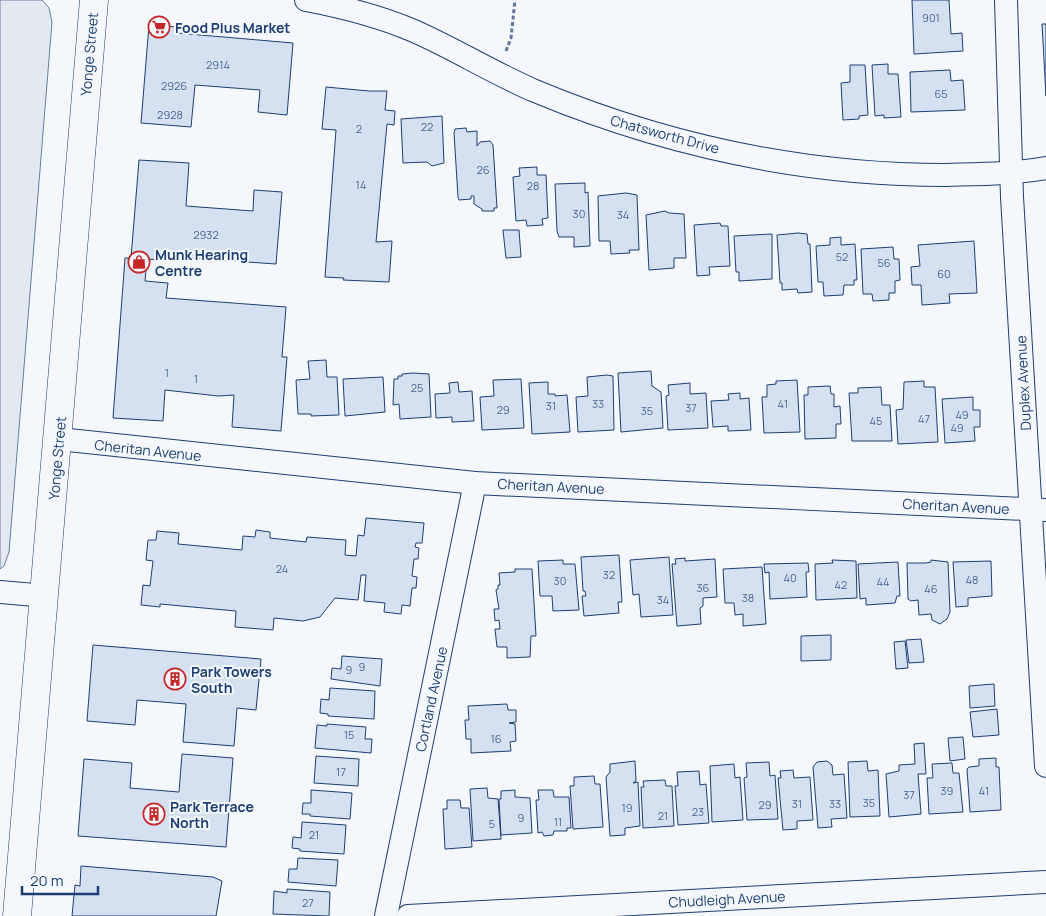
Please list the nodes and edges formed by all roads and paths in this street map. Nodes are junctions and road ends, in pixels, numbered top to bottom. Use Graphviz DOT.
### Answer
graph roads {
  1 [pos="94,0"];
  2 [pos="306,0"];
  3 [pos="515,0"];
  4 [pos="1006,0"];
  5 [pos="504,55"];
  6 [pos="1046,168"];
  7 [pos="1011,172"];
  8 [pos="59,439"];
  9 [pos="476,483"];
  10 [pos="1038,509"];
  11 [pos="0,592"];
  12 [pos="46,596"];
  13 [pos="1046,766"];
  14 [pos="1046,882"];
  15 [pos="18,916"];
  16 [pos="386,916"];
  17 [pos="408,916"];
  1 -- 8 [label="main road, Yonge Street"];
  2 -- 7 [label="street, Chatsworth Drive"];
  3 -- 5 [label="path"];
  4 -- 7 [label="street, Duplex Avenue"];
  6 -- 7 [label="street, Chatsworth Drive"];
  7 -- 10 [label="street, Duplex Avenue"];
  8 -- 9 [label="street, Cheritan Avenue"];
  8 -- 12 [label="main road, Yonge Street"];
  9 -- 10 [label="street, Cheritan Avenue"];
  9 -- 16 [label="street, Cortland Avenue"];
  10 -- 13 [label="street, Duplex Avenue"];
  11 -- 12 [label="street"];
  12 -- 15 [label="main road, Yonge Street"];
  14 -- 17 [label="street, Chudleigh Avenue"];
}
